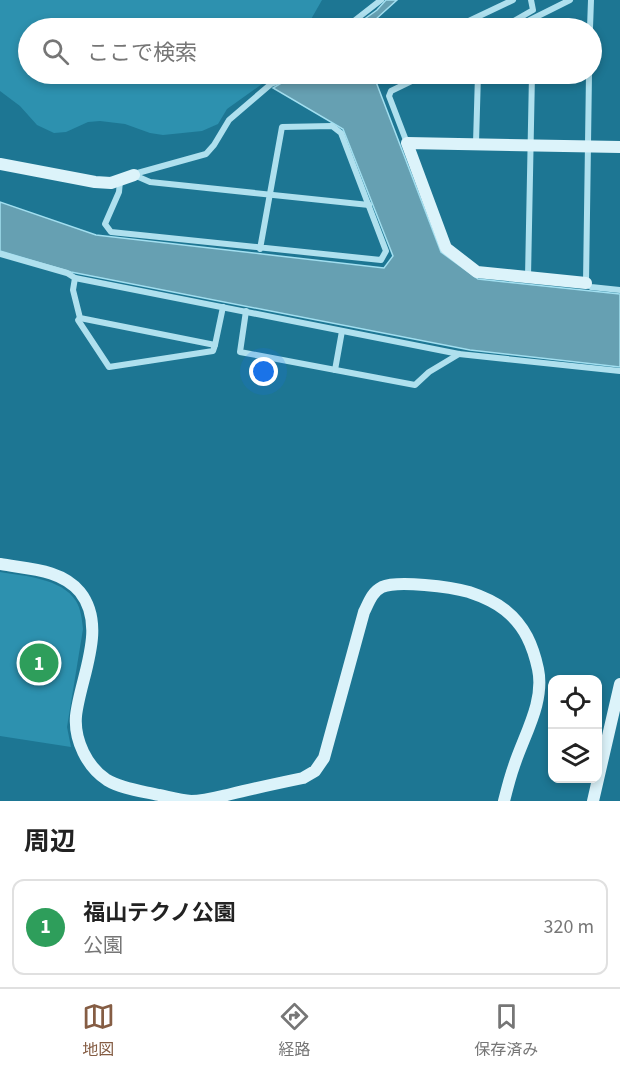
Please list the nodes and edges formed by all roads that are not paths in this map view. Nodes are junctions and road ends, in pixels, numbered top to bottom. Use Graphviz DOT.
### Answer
graph roads {
  1 [pos="381,0"];
  2 [pos="513,0"];
  3 [pos="531,0"];
  4 [pos="570,0"];
  5 [pos="591,0"];
  6 [pos="358,18"];
  7 [pos="475,18"];
  8 [pos="519,18"];
  9 [pos="534,18"];
  10 [pos="590,18"];
  11 [pos="271,84"];
  12 [pos="405,84"];
  13 [pos="478,84"];
  14 [pos="532,84"];
  15 [pos="589,84"];
  16 [pos="407,142"];
  17 [pos="476,143"];
  18 [pos="531,145"];
  19 [pos="587,147"];
  20 [pos="620,147"];
  21 [pos="0,164"];
  22 [pos="134,175"];
  23 [pos="120,180"];
  24 [pos="269,194"];
  25 [pos="369,205"];
  26 [pos="260,249"];
  27 [pos="0,254"];
  28 [pos="528,277"];
  29 [pos="75,278"];
  30 [pos="586,284"];
  31 [pos="620,290"];
  32 [pos="223,307"];
  33 [pos="246,311"];
  34 [pos="80,318"];
  35 [pos="342,331"];
  36 [pos="216,345"];
  37 [pos="459,354"];
  38 [pos="335,370"];
  39 [pos="620,371"];
  40 [pos="0,564"];
  41 [pos="620,684"];
  42 [pos="504,801"];
  43 [pos="593,801"];
  1 -- 6 [label="street"];
  2 -- 7 [label="street"];
  3 -- 8 [label="street"];
  4 -- 9 [label="street"];
  5 -- 10 [label="street"];
  11 -- 22 [label="street"];
  12 -- 16 [label="street"];
  13 -- 17 [label="street"];
  14 -- 18 [label="street"];
  15 -- 19 [label="street"];
  16 -- 17 [label="street"];
  16 -- 28 [label="street"];
  17 -- 18 [label="street"];
  18 -- 19 [label="street"];
  18 -- 28 [label="street"];
  19 -- 20 [label="street"];
  19 -- 30 [label="street"];
  21 -- 23 [label="street"];
  22 -- 23 [label="street"];
  22 -- 24 [label="street"];
  23 -- 26 [label="street"];
  24 -- 25 [label="street"];
  24 -- 25 [label="street"];
  24 -- 26 [label="street"];
  25 -- 26 [label="street"];
  27 -- 29 [label="street"];
  28 -- 30 [label="street"];
  29 -- 32 [label="street"];
  29 -- 34 [label="street"];
  30 -- 31 [label="street"];
  32 -- 33 [label="street"];
  32 -- 36 [label="street"];
  33 -- 35 [label="street"];
  33 -- 38 [label="street"];
  34 -- 36 [label="street"];
  34 -- 36 [label="street"];
  35 -- 37 [label="street"];
  35 -- 38 [label="street"];
  37 -- 38 [label="street"];
  37 -- 39 [label="street"];
  40 -- 42 [label="street"];
  41 -- 43 [label="street"];
}
